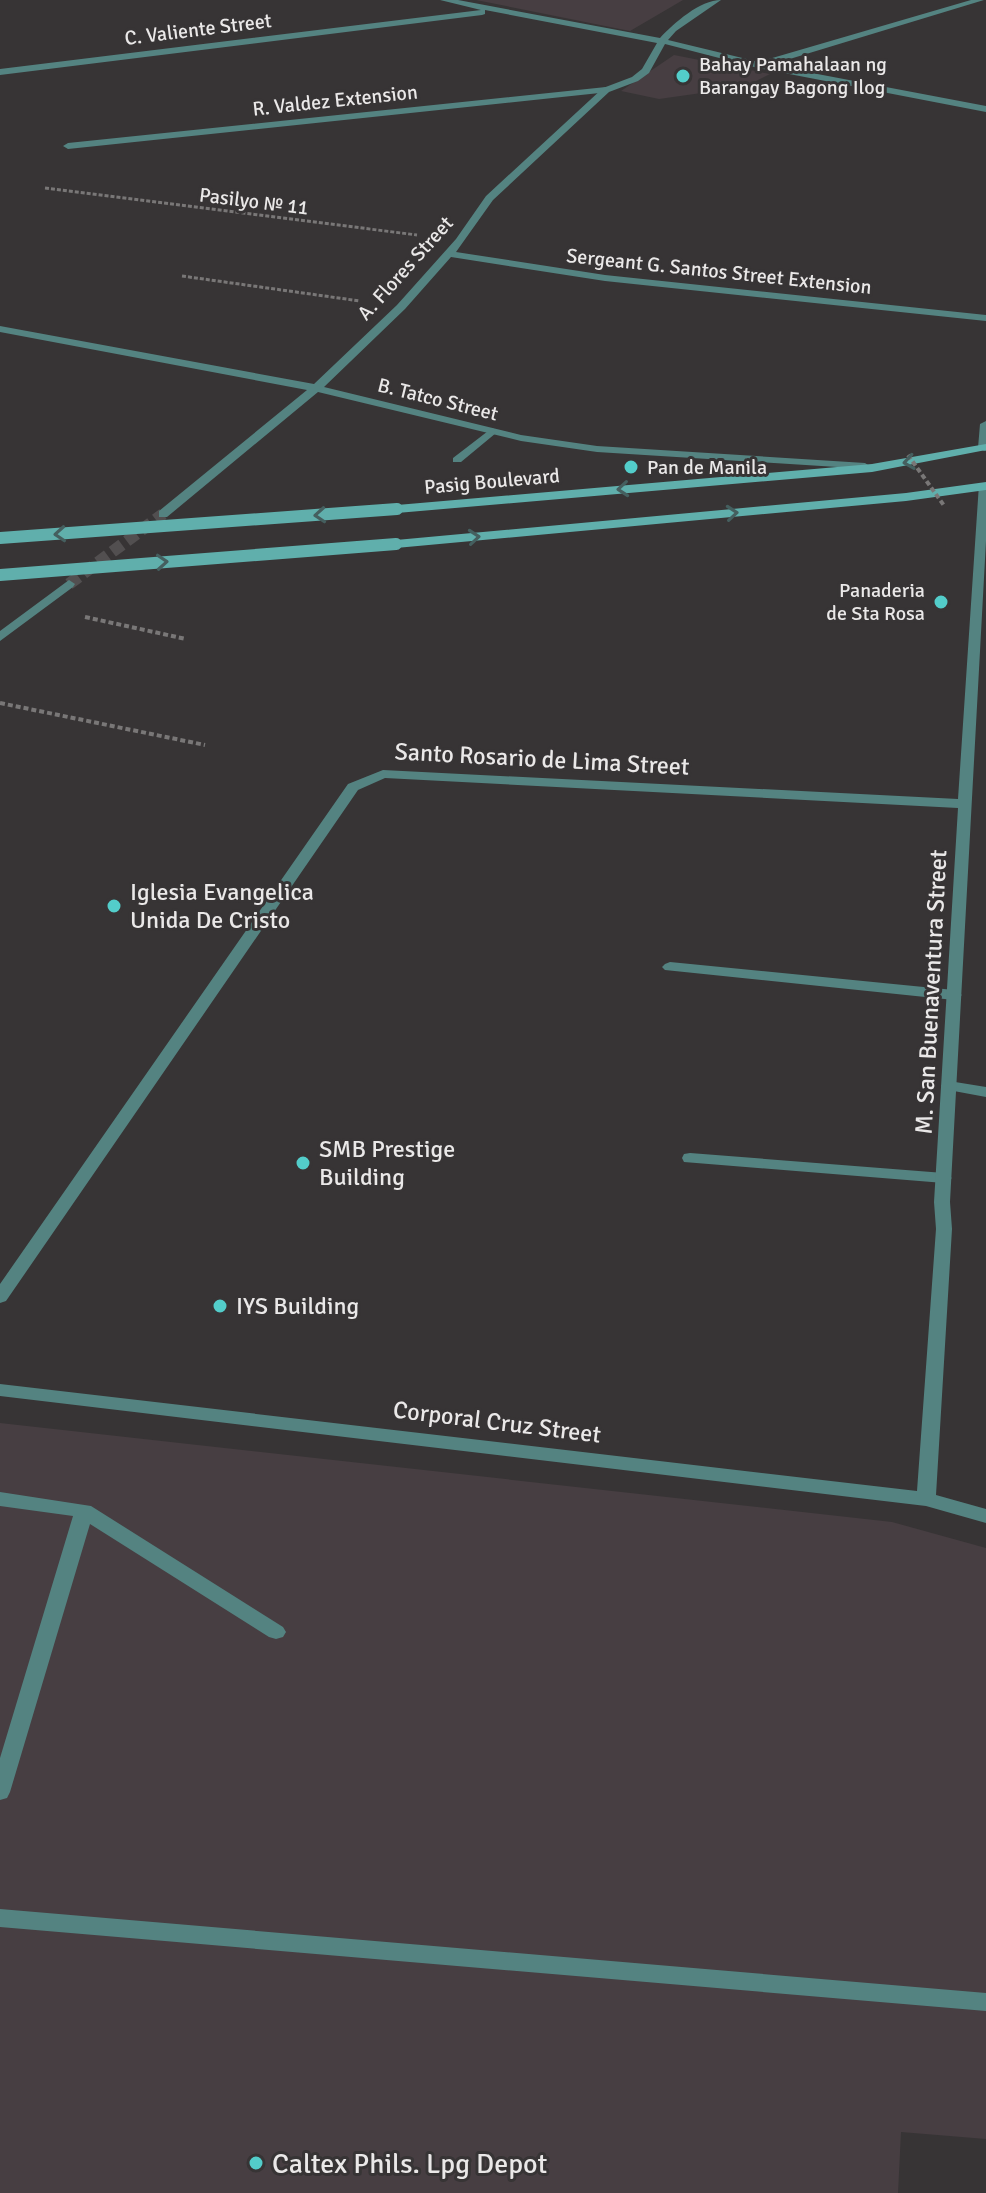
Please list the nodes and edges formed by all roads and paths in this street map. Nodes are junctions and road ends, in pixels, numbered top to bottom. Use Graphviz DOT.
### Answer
graph roads {
  1 [pos="444,0"];
  2 [pos="717,0"];
  3 [pos="980,0"];
  4 [pos="495,10"];
  5 [pos="662,41"];
  6 [pos="758,65"];
  7 [pos="0,72"];
  8 [pos="606,90"];
  9 [pos="986,109"];
  10 [pos="68,146"];
  11 [pos="45,188"];
  12 [pos="460,241"];
  13 [pos="448,254"];
  14 [pos="182,276"];
  15 [pos="401,307"];
  16 [pos="986,318"];
  17 [pos="0,329"];
  18 [pos="316,388"];
  19 [pos="986,424"];
  20 [pos="492,431"];
  21 [pos="985,447"];
  22 [pos="908,455"];
  23 [pos="457,460"];
  24 [pos="872,468"];
  25 [pos="984,487"];
  26 [pos="945,507"];
  27 [pos="163,514"];
  28 [pos="0,538"];
  29 [pos="983,559"];
  30 [pos="0,575"];
  31 [pos="69,584"];
  32 [pos="38,607"];
  33 [pos="0,637"];
  34 [pos="186,639"];
  35 [pos="0,703"];
  36 [pos="205,745"];
  37 [pos="966,804"];
  38 [pos="670,967"];
  39 [pos="954,995"];
  40 [pos="949,1086"];
  41 [pos="986,1092"];
  42 [pos="690,1158"];
  43 [pos="944,1178"];
  44 [pos="0,1297"];
  45 [pos="0,1390"];
  46 [pos="0,1499"];
  47 [pos="926,1499"];
  48 [pos="84,1511"];
  49 [pos="986,1516"];
  50 [pos="276,1632"];
  51 [pos="0,1792"];
  52 [pos="0,1918"];
  53 [pos="986,2002"];
  1 -- 4 [label="street"];
  2 -- 5 [label="street, A. Flores Street"];
  3 -- 6 [label="street"];
  4 -- 5 [label="street"];
  4 -- 7 [label="street, C. Valiente Street"];
  5 -- 6 [label="street"];
  5 -- 8 [label="street, A. Flores Street"];
  6 -- 9 [label="street"];
  8 -- 10 [label="street, R. Valdez Extension"];
  8 -- 12 [label="street, A. Flores Street"];
  11 -- 12 [label="path, Pasilyo № 11"];
  12 -- 13 [label="street, A. Flores Street"];
  13 -- 15 [label="street, A. Flores Street"];
  13 -- 16 [label="street, Sergeant G. Santos Street Extension"];
  14 -- 15 [label="path"];
  15 -- 18 [label="street, A. Flores Street"];
  17 -- 18 [label="street, B. Tatco Street"];
  18 -- 20 [label="street, B. Tatco Street"];
  18 -- 27 [label="street, A. Flores Street"];
  19 -- 21 [label="street"];
  20 -- 23 [label="street"];
  20 -- 24 [label="street, B. Tatco Street"];
  21 -- 24 [label="main road, Pasig Boulevard, one-way"];
  22 -- 26 [label="path, bridge"];
  24 -- 28 [label="main road, Pasig Boulevard, one-way, bridge"];
  25 -- 29 [label="street, M. San Buenaventura Street"];
  30 -- 25 [label="main road, one-way, bridge"];
  29 -- 37 [label="street, M. San Buenaventura Street"];
  31 -- 32 [label="street"];
  32 -- 33 [label="street"];
  32 -- 34 [label="path"];
  35 -- 36 [label="path"];
  37 -- 39 [label="street, M. San Buenaventura Street"];
  37 -- 44 [label="street, Santo Rosario de Lima Street"];
  38 -- 39 [label="street"];
  39 -- 40 [label="street, M. San Buenaventura Street"];
  40 -- 41 [label="street"];
  40 -- 43 [label="street, M. San Buenaventura Street"];
  42 -- 43 [label="street"];
  43 -- 47 [label="street, M. San Buenaventura Street"];
  45 -- 47 [label="street, Corporal Cruz Street"];
  46 -- 48 [label="street"];
  47 -- 49 [label="street, Corporal Cruz Street"];
  48 -- 50 [label="street"];
  48 -- 51 [label="street"];
  52 -- 53 [label="street"];
}
